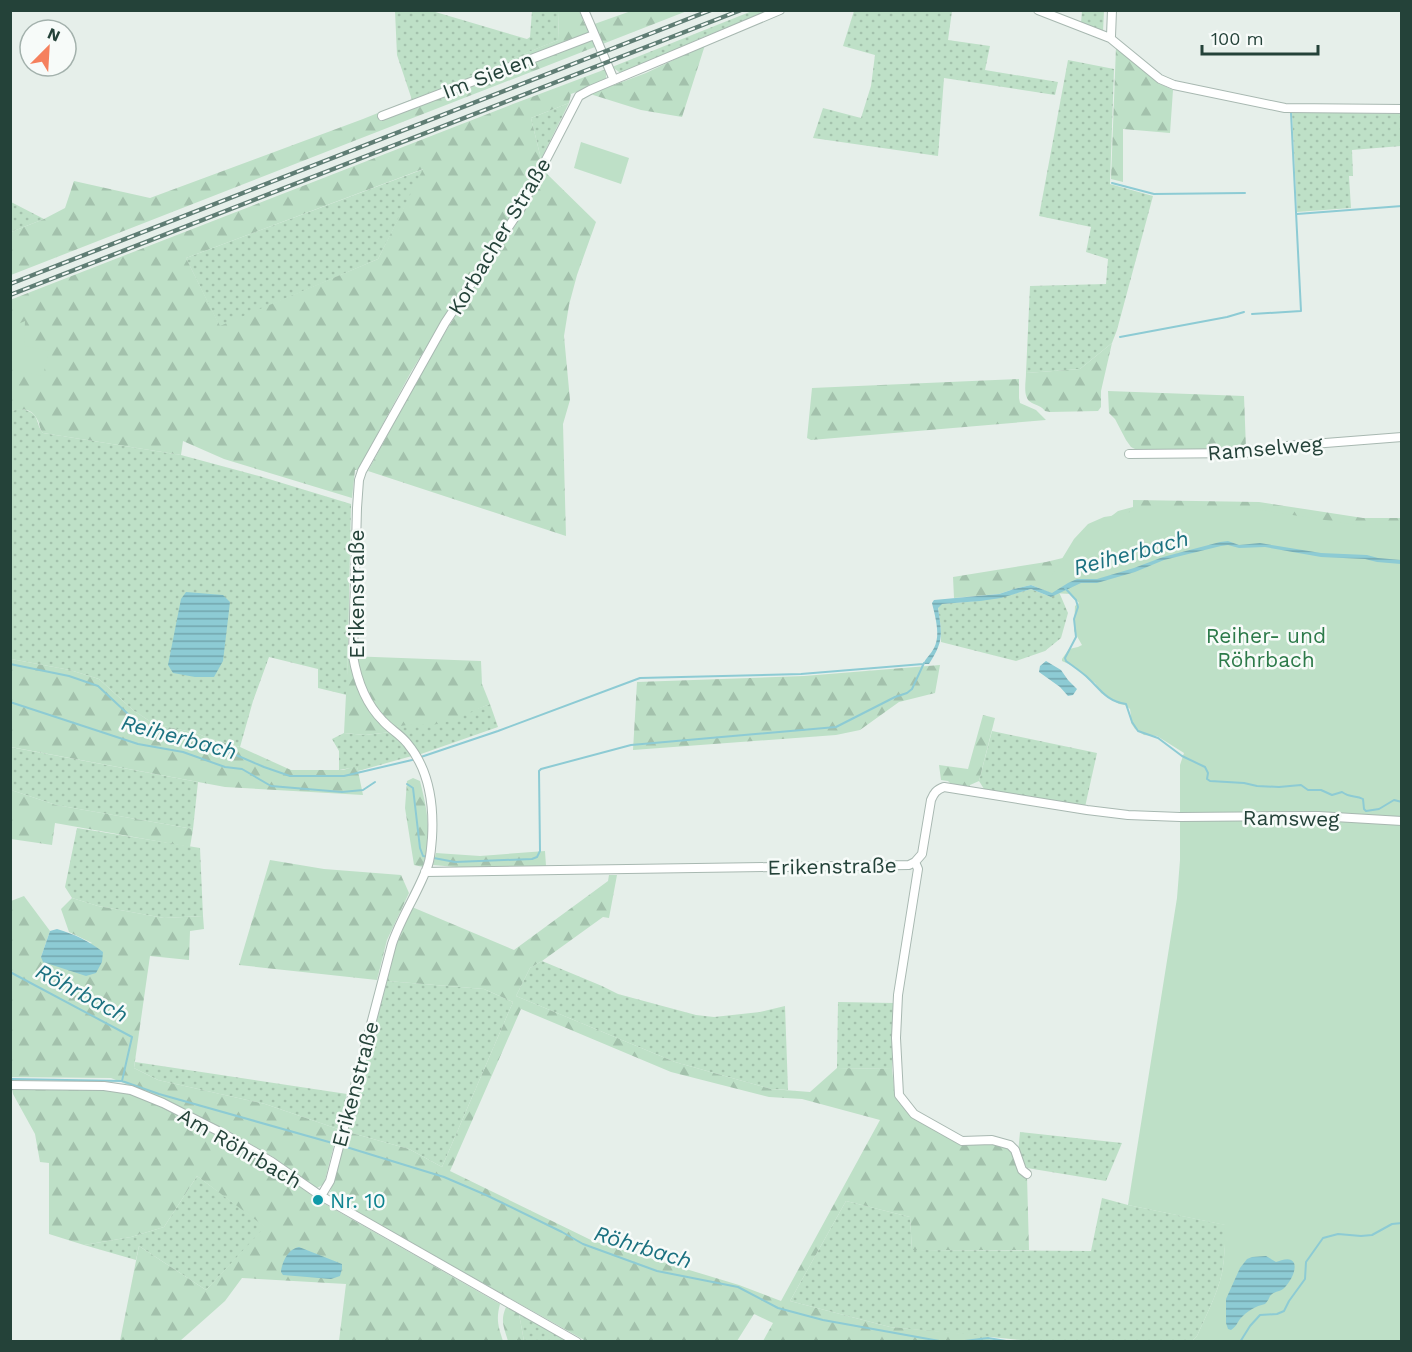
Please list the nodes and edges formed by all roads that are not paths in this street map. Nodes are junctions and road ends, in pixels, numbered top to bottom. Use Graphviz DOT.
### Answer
graph roads {
  1 [pos="584,10"];
  2 [pos="780,10"];
  3 [pos="1038,10"];
  4 [pos="1112,10"];
  5 [pos="594,35"];
  6 [pos="1110,38"];
  7 [pos="614,80"];
  8 [pos="1401,109"];
  9 [pos="382,116"];
  10 [pos="1401,437"];
  11 [pos="1129,454"];
  12 [pos="362,471"];
  13 [pos="1180,817"];
  14 [pos="1401,821"];
  15 [pos="915,862"];
  16 [pos="427,868"];
  17 [pos="10,1085"];
  18 [pos="1027,1174"];
  19 [pos="321,1196"];
  20 [pos="577,1341"];
  1 -- 5 [label="street"];
  2 -- 7 [label="street, Korbacher Straße"];
  3 -- 6 [label="street"];
  4 -- 6 [label="street"];
  5 -- 7 [label="street"];
  5 -- 9 [label="street, Im Sielen"];
  6 -- 8 [label="street"];
  7 -- 12 [label="street, Korbacher Straße"];
  10 -- 11 [label="street, Ramselweg"];
  12 -- 16 [label="street, Erikenstraße"];
  13 -- 14 [label="street, Ramsweg"];
  13 -- 15 [label="street, Erikenstraße"];
  15 -- 16 [label="street, Erikenstraße"];
  15 -- 18 [label="street"];
  16 -- 19 [label="street, Erikenstraße"];
  17 -- 19 [label="street, Am Röhrbach"];
  19 -- 20 [label="street, Am Röhrbach"];
}
